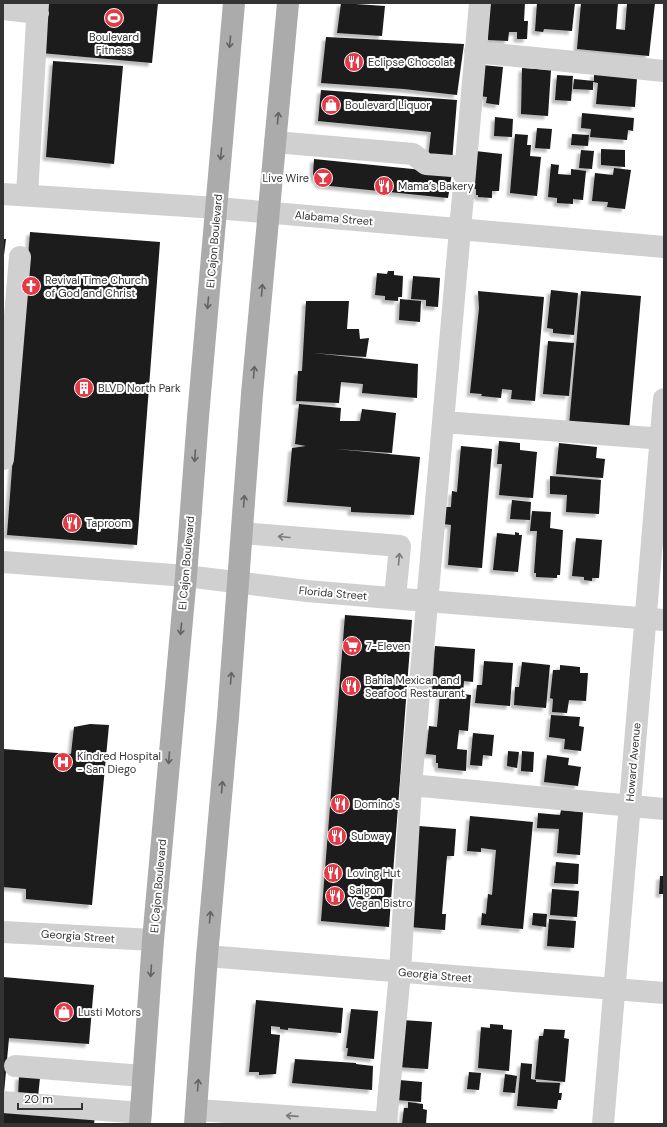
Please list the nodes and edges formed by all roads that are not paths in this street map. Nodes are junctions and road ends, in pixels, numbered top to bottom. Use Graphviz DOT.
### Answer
graph roads {
  1 [pos="234,3"];
  2 [pos="480,3"];
  3 [pos="38,8"];
  4 [pos="285,8"];
  5 [pos="3,9"];
  6 [pos="475,52"];
  7 [pos="664,71"];
  8 [pos="275,142"];
  9 [pos="465,167"];
  10 [pos="3,194"];
  11 [pos="27,195"];
  12 [pos="217,208"];
  13 [pos="269,213"];
  14 [pos="460,229"];
  15 [pos="664,247"];
  16 [pos="20,257"];
  17 [pos="7,378"];
  18 [pos="664,399"];
  19 [pos="444,422"];
  20 [pos="662,439"];
  21 [pos="3,459"];
  22 [pos="242,533"];
  23 [pos="3,562"];
  24 [pos="186,576"];
  25 [pos="238,582"];
  26 [pos="396,598"];
  27 [pos="427,601"];
  28 [pos="655,619"];
  29 [pos="411,785"];
  30 [pos="630,806"];
  31 [pos="664,809"];
  32 [pos="3,932"];
  33 [pos="153,940"];
  34 [pos="207,956"];
  35 [pos="400,972"];
  36 [pos="614,989"];
  37 [pos="664,993"];
  38 [pos="15,1066"];
  39 [pos="143,1076"];
  40 [pos="3,1102"];
  41 [pos="196,1117"];
  42 [pos="141,1119"];
  43 [pos="386,1123"];
  44 [pos="603,1124"];
  1 -- 12 [label="main road, El Cajon Boulevard, one-way"];
  2 -- 6 [label="street"];
  3 -- 5 [label="street"];
  3 -- 11 [label="street"];
  8 -- 4 [label="main road, one-way"];
  6 -- 7 [label="street"];
  6 -- 9 [label="street"];
  8 -- 9 [label="street"];
  8 -- 13 [label="main road"];
  9 -- 14 [label="street"];
  10 -- 11 [label="street, Alabama Street"];
  11 -- 12 [label="street, Alabama Street"];
  12 -- 13 [label="street, Alabama Street"];
  12 -- 24 [label="main road, El Cajon Boulevard, one-way"];
  13 -- 14 [label="street, Alabama Street"];
  22 -- 13 [label="main road, one-way"];
  14 -- 15 [label="street, Alabama Street"];
  14 -- 19 [label="street"];
  16 -- 17 [label="street"];
  17 -- 21 [label="street"];
  18 -- 20 [label="street, Howard Avenue"];
  19 -- 20 [label="street"];
  19 -- 27 [label="street"];
  20 -- 28 [label="street, Howard Avenue"];
  22 -- 25 [label="main road"];
  26 -- 22 [label="street, one-way"];
  23 -- 24 [label="street, Florida Street"];
  24 -- 25 [label="street, Florida Street"];
  24 -- 33 [label="main road, El Cajon Boulevard, one-way"];
  25 -- 26 [label="street, Florida Street"];
  34 -- 25 [label="main road, one-way"];
  26 -- 27 [label="street, Florida Street"];
  27 -- 28 [label="street, Florida Street"];
  27 -- 29 [label="street"];
  28 -- 30 [label="street, Howard Avenue"];
  29 -- 30 [label="street"];
  29 -- 35 [label="street"];
  30 -- 31 [label="street"];
  30 -- 36 [label="street, Howard Avenue"];
  32 -- 33 [label="street, Georgia Street"];
  33 -- 39 [label="main road, El Cajon Boulevard, one-way"];
  34 -- 35 [label="street, Georgia Street"];
  41 -- 34 [label="main road, one-way"];
  35 -- 36 [label="street, Georgia Street"];
  35 -- 43 [label="street"];
  36 -- 37 [label="street, Georgia Street"];
  36 -- 44 [label="street, Howard Avenue"];
  38 -- 39 [label="street"];
  39 -- 42 [label="main road, El Cajon Boulevard"];
  40 -- 42 [label="street"];
  43 -- 41 [label="street, one-way"];
}
